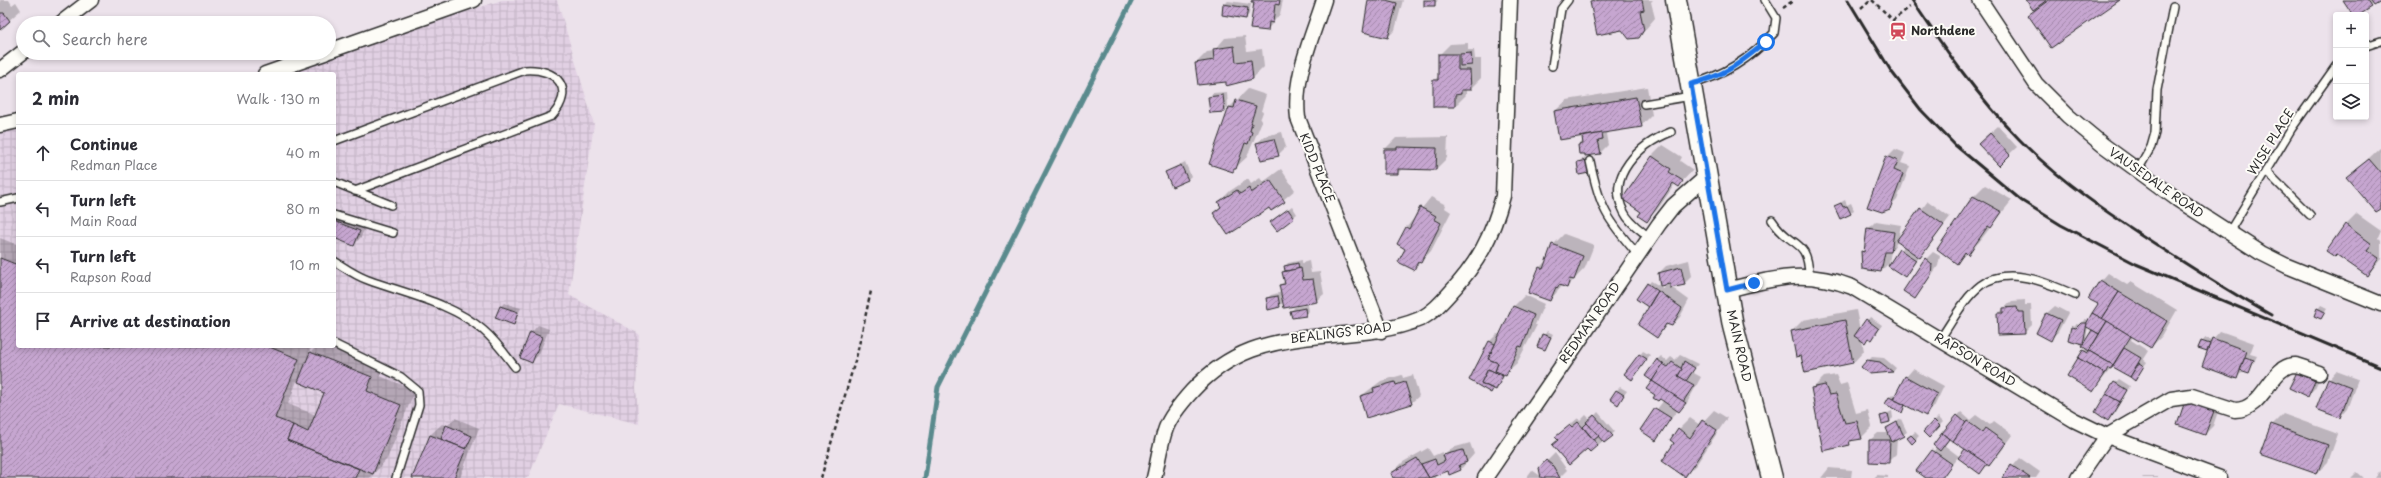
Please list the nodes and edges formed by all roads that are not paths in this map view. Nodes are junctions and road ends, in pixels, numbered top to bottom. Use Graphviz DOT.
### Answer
graph roads {
  1 [pos="91,0"];
  2 [pos="474,0"];
  3 [pos="1324,0"];
  4 [pos="1510,0"];
  5 [pos="1568,0"];
  6 [pos="1676,0"];
  7 [pos="1765,0"];
  8 [pos="1980,0"];
  9 [pos="2172,7"];
  10 [pos="70,16"];
  11 [pos="2381,41"];
  12 [pos="2369,45"];
  13 [pos="336,49"];
  14 [pos="16,57"];
  15 [pos="304,60"];
  16 [pos="1552,66"];
  17 [pos="0,70"];
  18 [pos="2333,70"];
  19 [pos="271,72"];
  20 [pos="1692,90"];
  21 [pos="1644,104"];
  22 [pos="16,121"];
  23 [pos="0,125"];
  24 [pos="1671,132"];
  25 [pos="336,140"];
  26 [pos="1590,161"];
  27 [pos="2138,170"];
  28 [pos="2266,171"];
  29 [pos="1706,177"];
  30 [pos="336,183"];
  31 [pos="355,191"];
  32 [pos="16,198"];
  33 [pos="0,202"];
  34 [pos="390,206"];
  35 [pos="2310,215"];
  36 [pos="336,216"];
  37 [pos="1772,220"];
  38 [pos="2229,232"];
  39 [pos="393,233"];
  40 [pos="1650,238"];
  41 [pos="1638,256"];
  42 [pos="336,262"];
  43 [pos="1809,276"];
  44 [pos="1727,290"];
  45 [pos="2075,295"];
  46 [pos="2381,304"];
  47 [pos="1382,331"];
  48 [pos="1940,339"];
  49 [pos="336,345"];
  50 [pos="516,367"];
  51 [pos="2319,373"];
  52 [pos="2107,436"];
  53 [pos="396,478"];
  54 [pos="1154,478"];
  55 [pos="1485,478"];
  56 [pos="1772,478"];
  57 [pos="2078,478"];
  58 [pos="2220,478"];
  1 -- 10 [label="street"];
  2 -- 13 [label="street"];
  3 -- 47 [label="street, KIDD PLACE"];
  4 -- 47 [label="street, BEALINGS ROAD"];
  5 -- 16 [label="lane"];
  6 -- 20 [label="main road, MAIN ROAD"];
  7 -- 20 [label="lane"];
  8 -- 27 [label="street, VAUSEDALE ROAD"];
  9 -- 27 [label="lane"];
  11 -- 12 [label="lane"];
  14 -- 17 [label="street"];
  15 -- 19 [label="street"];
  18 -- 28 [label="lane, WISE PLACE"];
  20 -- 21 [label="lane"];
  20 -- 29 [label="main road, MAIN ROAD"];
  22 -- 23 [label="street"];
  24 -- 40 [label="lane"];
  25 -- 31 [label="lane"];
  26 -- 41 [label="lane"];
  27 -- 38 [label="street, VAUSEDALE ROAD"];
  28 -- 35 [label="lane"];
  28 -- 38 [label="lane, WISE PLACE"];
  29 -- 40 [label="street, REDMAN ROAD"];
  29 -- 44 [label="main road, MAIN ROAD"];
  30 -- 31 [label="lane"];
  31 -- 34 [label="lane"];
  32 -- 33 [label="lane"];
  36 -- 39 [label="lane"];
  37 -- 43 [label="lane"];
  38 -- 46 [label="street, VAUSEDALE ROAD"];
  40 -- 41 [label="street, REDMAN ROAD"];
  41 -- 55 [label="street, REDMAN ROAD"];
  42 -- 50 [label="lane"];
  43 -- 44 [label="street, RAPSON ROAD"];
  43 -- 48 [label="street, RAPSON ROAD"];
  44 -- 56 [label="main road, MAIN ROAD"];
  45 -- 48 [label="lane"];
  47 -- 54 [label="street, BEALINGS ROAD"];
  48 -- 52 [label="street, RAPSON ROAD"];
  49 -- 53 [label="lane"];
  51 -- 52 [label="street"];
  52 -- 57 [label="street"];
  52 -- 58 [label="street, RAPSON ROAD"];
}
